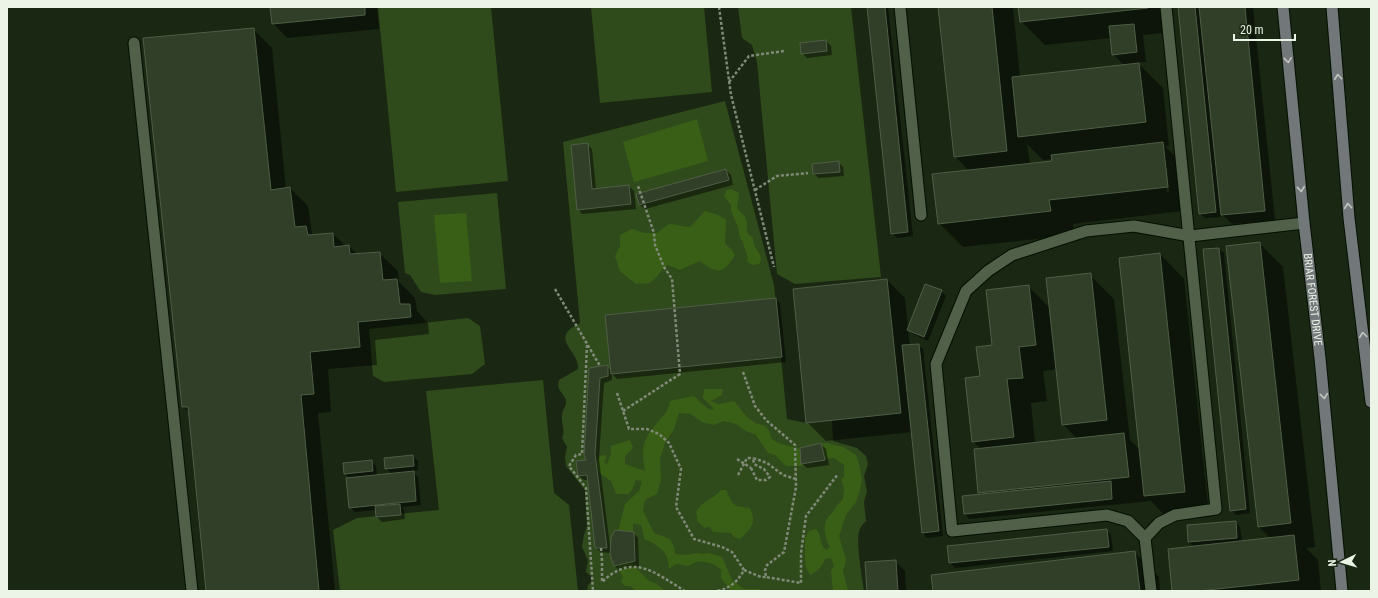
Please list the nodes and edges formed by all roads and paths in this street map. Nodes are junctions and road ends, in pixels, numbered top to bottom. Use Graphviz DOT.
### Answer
graph roads {
  1 [pos="719,7"];
  2 [pos="900,7"];
  3 [pos="1166,7"];
  4 [pos="1283,7"];
  5 [pos="1332,7"];
  6 [pos="134,43"];
  7 [pos="784,52"];
  8 [pos="729,82"];
  9 [pos="808,173"];
  10 [pos="638,186"];
  11 [pos="755,190"];
  12 [pos="921,214"];
  13 [pos="1304,223"];
  14 [pos="1190,236"];
  15 [pos="774,267"];
  16 [pos="555,289"];
  17 [pos="587,345"];
  18 [pos="600,366"];
  19 [pos="743,372"];
  20 [pos="617,393"];
  21 [pos="1371,402"];
  22 [pos="623,411"];
  23 [pos="753,458"];
  24 [pos="737,459"];
  25 [pos="838,474"];
  26 [pos="738,475"];
  27 [pos="796,479"];
  28 [pos="1145,538"];
  29 [pos="601,548"];
  30 [pos="744,570"];
  31 [pos="766,577"];
  32 [pos="722,590"];
  33 [pos="192,591"];
  34 [pos="593,591"];
  35 [pos="685,591"];
  36 [pos="716,591"];
  37 [pos="1151,591"];
  38 [pos="1342,591"];
  1 -- 8 [label="path"];
  2 -- 12 [label="lane"];
  3 -- 14 [label="lane"];
  4 -- 13 [label="main road, BRIAR FOREST DRIVE, one-way"];
  21 -- 5 [label="main road, one-way"];
  6 -- 33 [label="lane"];
  7 -- 8 [label="path"];
  8 -- 11 [label="path"];
  9 -- 11 [label="path"];
  10 -- 22 [label="path"];
  11 -- 15 [label="path"];
  13 -- 14 [label="lane"];
  13 -- 38 [label="main road, BRIAR FOREST DRIVE, one-way"];
  14 -- 28 [label="lane"];
  14 -- 28 [label="lane"];
  16 -- 17 [label="path"];
  17 -- 18 [label="path"];
  17 -- 34 [label="path"];
  19 -- 27 [label="path"];
  20 -- 22 [label="path"];
  22 -- 30 [label="path"];
  23 -- 24 [label="path, bridge"];
  23 -- 26 [label="path"];
  23 -- 27 [label="path"];
  25 -- 31 [label="path"];
  27 -- 31 [label="path"];
  28 -- 37 [label="lane"];
  29 -- 35 [label="path"];
  30 -- 31 [label="path"];
  30 -- 32 [label="path"];
  32 -- 36 [label="path"];
}
